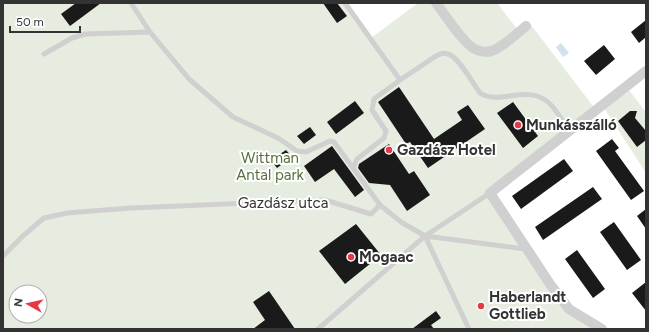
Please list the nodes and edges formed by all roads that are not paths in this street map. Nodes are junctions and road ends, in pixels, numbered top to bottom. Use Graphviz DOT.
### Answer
graph roads {
  1 [pos="130,3"];
  2 [pos="345,3"];
  3 [pos="436,3"];
  4 [pos="526,26"];
  5 [pos="150,32"];
  6 [pos="44,54"];
  7 [pos="646,71"];
  8 [pos="400,80"];
  9 [pos="569,131"];
  10 [pos="353,168"];
  11 [pos="490,193"];
  12 [pos="380,205"];
  13 [pos="425,236"];
  14 [pos="527,250"];
  15 [pos="3,256"];
  16 [pos="318,329"];
  17 [pos="469,329"];
  18 [pos="602,329"];
  1 -- 5 [label="lane"];
  2 -- 8 [label="lane"];
  3 -- 4 [label="street"];
  5 -- 6 [label="lane"];
  5 -- 10 [label="lane"];
  7 -- 9 [label="street"];
  8 -- 9 [label="lane"];
  8 -- 10 [label="lane"];
  9 -- 11 [label="street"];
  10 -- 12 [label="lane"];
  11 -- 13 [label="lane"];
  11 -- 14 [label="street"];
  12 -- 13 [label="lane"];
  12 -- 15 [label="lane, Gazdász utca"];
  13 -- 14 [label="lane"];
  13 -- 16 [label="lane"];
  13 -- 17 [label="lane"];
  14 -- 18 [label="street"];
}
